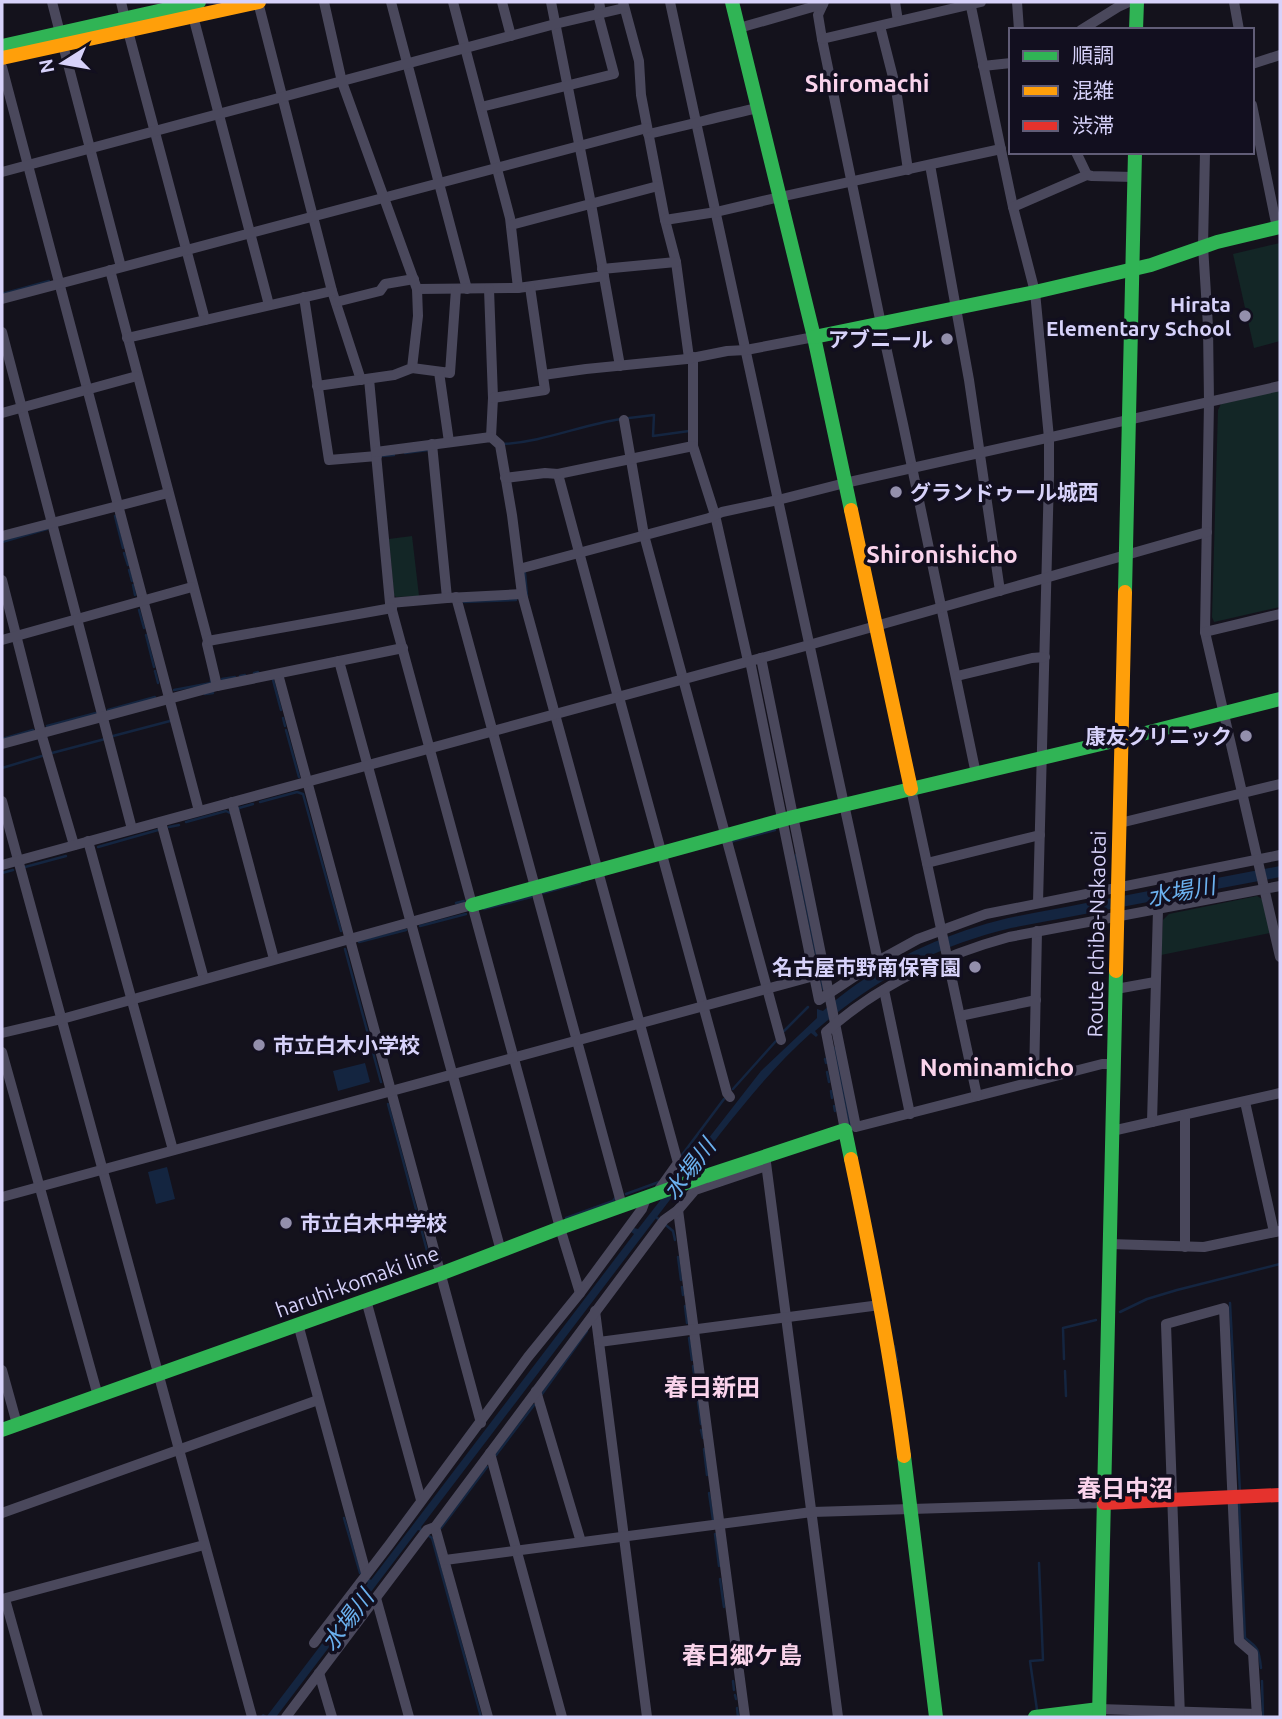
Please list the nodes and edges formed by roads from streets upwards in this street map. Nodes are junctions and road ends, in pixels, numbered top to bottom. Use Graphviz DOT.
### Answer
graph roads {
  1 [pos="52,2"];
  2 [pos="121,2"];
  3 [pos="259,2"];
  4 [pos="324,2"];
  5 [pos="391,2"];
  6 [pos="453,2"];
  7 [pos="502,2"];
  8 [pos="551,2"];
  9 [pos="598,2"];
  10 [pos="670,2"];
  11 [pos="732,2"];
  12 [pos="895,2"];
  13 [pos="1017,2"];
  14 [pos="1129,2"];
  15 [pos="1137,2"];
  16 [pos="1234,2"];
  17 [pos="823,3"];
  18 [pos="974,3"];
  19 [pos="623,5"];
  20 [pos="192,6"];
  21 [pos="598,14"];
  22 [pos="898,21"];
  23 [pos="555,24"];
  24 [pos="126,25"];
  25 [pos="880,26"];
  26 [pos="739,28"];
  27 [pos="1019,28"];
  28 [pos="1084,28"];
  29 [pos="1136,28"];
  30 [pos="1239,28"];
  31 [pos="511,36"];
  32 [pos="822,38"];
  33 [pos="62,39"];
  34 [pos="2,46"];
  35 [pos="466,48"];
  36 [pos="1280,55"];
  37 [pos="2,58"];
  38 [pos="1009,63"];
  39 [pos="1254,63"];
  40 [pos="408,64"];
  41 [pos="983,66"];
  42 [pos="2,67"];
  43 [pos="342,82"];
  44 [pos="568,85"];
  45 [pos="283,98"];
  46 [pos="481,107"];
  47 [pos="758,108"];
  48 [pos="1254,114"];
  49 [pos="219,115"];
  50 [pos="697,122"];
  51 [pos="155,132"];
  52 [pos="648,132"];
  53 [pos="579,147"];
  54 [pos="91,149"];
  55 [pos="1000,149"];
  56 [pos="1077,154"];
  57 [pos="1135,154"];
  58 [pos="1205,154"];
  59 [pos="28,165"];
  60 [pos="930,165"];
  61 [pos="497,169"];
  62 [pos="908,170"];
  63 [pos="2,172"];
  64 [pos="1087,175"];
  65 [pos="1134,177"];
  66 [pos="851,182"];
  67 [pos="439,184"];
  68 [pos="658,186"];
  69 [pos="780,197"];
  70 [pos="384,198"];
  71 [pos="590,204"];
  72 [pos="1013,207"];
  73 [pos="716,212"];
  74 [pos="313,217"];
  75 [pos="665,220"];
  76 [pos="511,225"];
  77 [pos="1278,227"];
  78 [pos="250,233"];
  79 [pos="1203,246"];
  80 [pos="186,250"];
  81 [pos="676,262"];
  82 [pos="121,267"];
  83 [pos="1133,269"];
  84 [pos="110,271"];
  85 [pos="603,273"];
  86 [pos="59,284"];
  87 [pos="416,284"];
  88 [pos="530,287"];
  89 [pos="518,288"];
  90 [pos="462,289"];
  91 [pos="489,289"];
  92 [pos="332,290"];
  93 [pos="1035,292"];
  94 [pos="304,297"];
  95 [pos="2,299"];
  96 [pos="336,302"];
  97 [pos="269,305"];
  98 [pos="957,309"];
  99 [pos="205,320"];
  100 [pos="881,324"];
  101 [pos="2,332"];
  102 [pos="814,337"];
  103 [pos="127,338"];
  104 [pos="746,350"];
  105 [pos="691,358"];
  106 [pos="620,366"];
  107 [pos="412,368"];
  108 [pos="439,372"];
  109 [pos="137,376"];
  110 [pos="543,376"];
  111 [pos="365,379"];
  112 [pos="317,386"];
  113 [pos="1280,386"];
  114 [pos="87,390"];
  115 [pos="493,398"];
  116 [pos="1209,402"];
  117 [pos="21,407"];
  118 [pos="2,413"];
  119 [pos="624,420"];
  120 [pos="1130,420"];
  121 [pos="491,437"];
  122 [pos="1049,438"];
  123 [pos="449,442"];
  124 [pos="432,444"];
  125 [pos="694,446"];
  126 [pos="376,454"];
  127 [pos="980,454"];
  128 [pos="631,459"];
  129 [pos="912,469"];
  130 [pos="558,474"];
  131 [pos="505,478"];
  132 [pos="845,483"];
  133 [pos="168,493"];
  134 [pos="778,500"];
  135 [pos="118,506"];
  136 [pos="715,515"];
  137 [pos="52,523"];
  138 [pos="1207,532"];
  139 [pos="2,536"];
  140 [pos="644,536"];
  141 [pos="579,553"];
  142 [pos="1125,556"];
  143 [pos="519,569"];
  144 [pos="1046,578"];
  145 [pos="2,580"];
  146 [pos="192,587"];
  147 [pos="1000,591"];
  148 [pos="522,594"];
  149 [pos="451,598"];
  150 [pos="143,600"];
  151 [pos="391,606"];
  152 [pos="942,608"];
  153 [pos="1280,614"];
  154 [pos="77,619"];
  155 [pos="876,625"];
  156 [pos="1205,632"];
  157 [pos="16,635"];
  158 [pos="2,640"];
  159 [pos="208,641"];
  160 [pos="809,645"];
  161 [pos="402,648"];
  162 [pos="1045,657"];
  163 [pos="753,660"];
  164 [pos="339,661"];
  165 [pos="278,674"];
  166 [pos="957,676"];
  167 [pos="683,679"];
  168 [pos="217,687"];
  169 [pos="618,697"];
  170 [pos="169,698"];
  171 [pos="1280,699"];
  172 [pos="1224,713"];
  173 [pos="554,714"];
  174 [pos="102,716"];
  175 [pos="492,731"];
  176 [pos="41,733"];
  177 [pos="1122,739"];
  178 [pos="2,744"];
  179 [pos="430,748"];
  180 [pos="1042,758"];
  181 [pos="368,765"];
  182 [pos="976,774"];
  183 [pos="306,782"];
  184 [pos="1280,784"];
  185 [pos="911,789"];
  186 [pos="1242,794"];
  187 [pos="2,801"];
  188 [pos="232,802"];
  189 [pos="844,804"];
  190 [pos="199,811"];
  191 [pos="788,819"];
  192 [pos="161,822"];
  193 [pos="1120,823"];
  194 [pos="132,830"];
  195 [pos="1040,835"];
  196 [pos="726,836"];
  197 [pos="88,841"];
  198 [pos="74,845"];
  199 [pos="662,854"];
  200 [pos="1280,855"];
  201 [pos="18,860"];
  202 [pos="1258,862"];
  203 [pos="927,863"];
  204 [pos="2,865"];
  205 [pos="598,871"];
  206 [pos="1280,886"];
  207 [pos="535,888"];
  208 [pos="1118,888"];
  209 [pos="1264,888"];
  210 [pos="1038,903"];
  211 [pos="472,905"];
  212 [pos="1158,910"];
  213 [pos="1118,914"];
  214 [pos="411,922"];
  215 [pos="942,931"];
  216 [pos="1037,931"];
  217 [pos="349,938"];
  218 [pos="947,957"];
  219 [pos="1280,957"];
  220 [pos="274,959"];
  221 [pos="878,961"];
  222 [pos="814,976"];
  223 [pos="204,979"];
  224 [pos="1155,982"];
  225 [pos="767,989"];
  226 [pos="1116,989"];
  227 [pos="884,990"];
  228 [pos="829,997"];
  229 [pos="131,999"];
  230 [pos="1036,1000"];
  231 [pos="703,1006"];
  232 [pos="960,1016"];
  233 [pos="62,1019"];
  234 [pos="834,1021"];
  235 [pos="639,1024"];
  236 [pos="2,1033"];
  237 [pos="781,1040"];
  238 [pos="576,1041"];
  239 [pos="2,1052"];
  240 [pos="514,1058"];
  241 [pos="1114,1064"];
  242 [pos="452,1074"];
  243 [pos="1034,1082"];
  244 [pos="390,1091"];
  245 [pos="1280,1093"];
  246 [pos="977,1096"];
  247 [pos="730,1097"];
  248 [pos="1245,1102"];
  249 [pos="910,1114"];
  250 [pos="1185,1115"];
  251 [pos="1152,1122"];
  252 [pos="845,1130"];
  253 [pos="1112,1131"];
  254 [pos="173,1150"];
  255 [pos="765,1161"];
  256 [pos="102,1170"];
  257 [pos="39,1188"];
  258 [pos="651,1196"];
  259 [pos="2,1197"];
  260 [pos="622,1206"];
  261 [pos="678,1210"];
  262 [pos="560,1228"];
  263 [pos="1277,1231"];
  264 [pos="1110,1244"];
  265 [pos="1185,1247"];
  266 [pos="501,1251"];
  267 [pos="440,1274"];
  268 [pos="580,1293"];
  269 [pos="366,1300"];
  270 [pos="880,1305"];
  271 [pos="594,1311"];
  272 [pos="786,1317"];
  273 [pos="298,1324"];
  274 [pos="694,1329"];
  275 [pos="598,1342"];
  276 [pos="2,1370"];
  277 [pos="158,1374"];
  278 [pos="536,1391"];
  279 [pos="98,1395"];
  280 [pos="318,1400"];
  281 [pos="481,1423"];
  282 [pos="17,1424"];
  283 [pos="2,1430"];
  284 [pos="178,1450"];
  285 [pos="490,1453"];
  286 [pos="1280,1495"];
  287 [pos="1233,1497"];
  288 [pos="421,1500"];
  289 [pos="1172,1500"];
  290 [pos="1104,1503"];
  291 [pos="910,1510"];
  292 [pos="812,1512"];
  293 [pos="2,1513"];
  294 [pos="720,1524"];
  295 [pos="435,1527"];
  296 [pos="624,1537"];
  297 [pos="581,1542"];
  298 [pos="204,1545"];
  299 [pos="516,1551"];
  300 [pos="444,1560"];
  301 [pos="366,1573"];
  302 [pos="376,1598"];
  303 [pos="3,1599"];
  304 [pos="314,1643"];
  305 [pos="320,1673"];
  306 [pos="1099,1713"];
  307 [pos="1180,1714"];
  308 [pos="1257,1715"];
  309 [pos="38,1717"];
  310 [pos="252,1717"];
  311 [pos="286,1717"];
  312 [pos="332,1717"];
  313 [pos="409,1717"];
  314 [pos="488,1717"];
  315 [pos="562,1717"];
  316 [pos="647,1717"];
  317 [pos="745,1717"];
  318 [pos="838,1717"];
  319 [pos="936,1717"];
  320 [pos="1035,1717"];
  1 -- 33 [label="street"];
  2 -- 24 [label="street"];
  3 -- 20 [label="street"];
  3 -- 45 [label="street"];
  4 -- 43 [label="street"];
  5 -- 40 [label="street"];
  6 -- 35 [label="street"];
  7 -- 31 [label="street"];
  8 -- 23 [label="street"];
  9 -- 21 [label="street"];
  10 -- 50 [label="street"];
  11 -- 26 [label="street"];
  12 -- 22 [label="street"];
  13 -- 27 [label="street"];
  14 -- 28 [label="street"];
  15 -- 29 [label="street"];
  16 -- 30 [label="street"];
  17 -- 26 [label="street"];
  17 -- 32 [label="street"];
  18 -- 22 [label="street"];
  18 -- 41 [label="street"];
  19 -- 21 [label="street"];
  19 -- 52 [label="street"];
  20 -- 24 [label="street"];
  20 -- 49 [label="street"];
  21 -- 23 [label="street"];
  21 -- 44 [label="street"];
  22 -- 25 [label="street"];
  23 -- 31 [label="street"];
  23 -- 44 [label="street"];
  24 -- 33 [label="street"];
  24 -- 51 [label="street"];
  25 -- 32 [label="street"];
  25 -- 62 [label="street"];
  26 -- 47 [label="street"];
  31 -- 35 [label="street"];
  32 -- 66 [label="street"];
  33 -- 34 [label="street"];
  33 -- 37 [label="street"];
  33 -- 54 [label="street"];
  35 -- 40 [label="street"];
  35 -- 46 [label="street"];
  36 -- 39 [label="street"];
  38 -- 41 [label="street"];
  40 -- 43 [label="street"];
  40 -- 67 [label="street"];
  41 -- 55 [label="street"];
  42 -- 59 [label="street"];
  43 -- 45 [label="street"];
  43 -- 70 [label="street"];
  44 -- 46 [label="street"];
  44 -- 53 [label="street"];
  45 -- 49 [label="street"];
  45 -- 74 [label="street"];
  46 -- 61 [label="street"];
  47 -- 50 [label="street"];
  47 -- 69 [label="street"];
  48 -- 77 [label="street"];
  49 -- 51 [label="street"];
  49 -- 78 [label="street"];
  50 -- 52 [label="street"];
  50 -- 73 [label="street"];
  51 -- 54 [label="street"];
  51 -- 80 [label="street"];
  52 -- 53 [label="street"];
  52 -- 68 [label="street"];
  53 -- 61 [label="street"];
  53 -- 71 [label="street"];
  54 -- 59 [label="street"];
  54 -- 82 [label="street"];
  55 -- 60 [label="street"];
  55 -- 72 [label="street"];
  56 -- 64 [label="street"];
  57 -- 65 [label="street, Route Ichiba-Nakaotai"];
  58 -- 79 [label="street"];
  59 -- 63 [label="street"];
  59 -- 86 [label="street"];
  60 -- 62 [label="street"];
  60 -- 98 [label="street"];
  61 -- 67 [label="street"];
  61 -- 76 [label="street"];
  62 -- 66 [label="street"];
  64 -- 65 [label="street"];
  64 -- 72 [label="street"];
  65 -- 83 [label="street, Route Ichiba-Nakaotai"];
  66 -- 69 [label="street"];
  66 -- 100 [label="street"];
  67 -- 70 [label="street"];
  67 -- 90 [label="street"];
  68 -- 71 [label="street"];
  68 -- 75 [label="street"];
  69 -- 73 [label="street"];
  69 -- 102 [label="street"];
  70 -- 74 [label="street"];
  70 -- 87 [label="street"];
  71 -- 76 [label="street"];
  71 -- 85 [label="street"];
  72 -- 93 [label="street"];
  73 -- 75 [label="street"];
  73 -- 104 [label="street"];
  74 -- 78 [label="street"];
  74 -- 92 [label="street"];
  75 -- 81 [label="street"];
  76 -- 89 [label="street"];
  77 -- 79 [label="street"];
  78 -- 80 [label="street"];
  78 -- 97 [label="street"];
  79 -- 83 [label="street"];
  79 -- 116 [label="street"];
  80 -- 82 [label="street"];
  80 -- 99 [label="street"];
  81 -- 85 [label="street"];
  81 -- 105 [label="street"];
  82 -- 84 [label="street"];
  83 -- 93 [label="street"];
  83 -- 120 [label="street, Route Ichiba-Nakaotai"];
  84 -- 86 [label="street"];
  84 -- 103 [label="street"];
  85 -- 88 [label="street"];
  85 -- 106 [label="street"];
  86 -- 95 [label="street"];
  86 -- 114 [label="street"];
  87 -- 90 [label="street"];
  87 -- 96 [label="street"];
  87 -- 107 [label="street"];
  88 -- 89 [label="street"];
  88 -- 110 [label="street"];
  89 -- 91 [label="street"];
  90 -- 91 [label="street"];
  90 -- 108 [label="street"];
  91 -- 115 [label="street"];
  92 -- 94 [label="street"];
  92 -- 96 [label="street"];
  93 -- 98 [label="street"];
  93 -- 122 [label="street"];
  94 -- 97 [label="street"];
  94 -- 112 [label="street"];
  96 -- 111 [label="street"];
  97 -- 99 [label="street"];
  98 -- 100 [label="street"];
  98 -- 127 [label="street"];
  99 -- 103 [label="street"];
  100 -- 102 [label="street"];
  100 -- 129 [label="street"];
  101 -- 117 [label="street"];
  102 -- 104 [label="street"];
  102 -- 132 [label="street"];
  103 -- 109 [label="street"];
  104 -- 105 [label="street"];
  104 -- 134 [label="street"];
  105 -- 106 [label="street"];
  105 -- 125 [label="street"];
  106 -- 110 [label="street"];
  107 -- 108 [label="street"];
  107 -- 111 [label="street"];
  108 -- 123 [label="street"];
  109 -- 114 [label="street"];
  109 -- 133 [label="street"];
  110 -- 115 [label="street"];
  111 -- 112 [label="street"];
  111 -- 126 [label="street"];
  112 -- 126 [label="street"];
  113 -- 116 [label="street"];
  114 -- 117 [label="street"];
  114 -- 135 [label="street"];
  115 -- 121 [label="street"];
  116 -- 120 [label="street"];
  116 -- 138 [label="street"];
  117 -- 118 [label="street"];
  117 -- 137 [label="street"];
  119 -- 128 [label="street"];
  120 -- 122 [label="street"];
  120 -- 142 [label="street, Route Ichiba-Nakaotai"];
  121 -- 123 [label="street"];
  121 -- 131 [label="street"];
  122 -- 127 [label="street"];
  122 -- 144 [label="street"];
  123 -- 124 [label="street"];
  124 -- 126 [label="street"];
  124 -- 149 [label="street"];
  125 -- 128 [label="street"];
  125 -- 136 [label="street"];
  126 -- 151 [label="street"];
  127 -- 129 [label="street"];
  127 -- 147 [label="street"];
  128 -- 130 [label="street"];
  128 -- 140 [label="street"];
  129 -- 132 [label="street"];
  129 -- 152 [label="street"];
  130 -- 131 [label="street"];
  130 -- 141 [label="street"];
  131 -- 143 [label="street"];
  132 -- 134 [label="street"];
  132 -- 155 [label="street"];
  133 -- 135 [label="street"];
  133 -- 146 [label="street"];
  134 -- 136 [label="street"];
  134 -- 160 [label="street"];
  135 -- 137 [label="street"];
  135 -- 150 [label="street"];
  136 -- 140 [label="street"];
  136 -- 163 [label="street"];
  137 -- 139 [label="street"];
  137 -- 154 [label="street"];
  138 -- 142 [label="street"];
  138 -- 156 [label="street"];
  140 -- 141 [label="street"];
  140 -- 167 [label="street"];
  141 -- 143 [label="street"];
  141 -- 169 [label="street"];
  142 -- 144 [label="street"];
  142 -- 177 [label="street, Route Ichiba-Nakaotai"];
  143 -- 148 [label="street"];
  144 -- 147 [label="street"];
  144 -- 162 [label="street"];
  145 -- 157 [label="street"];
  146 -- 150 [label="street"];
  146 -- 159 [label="street"];
  147 -- 152 [label="street"];
  148 -- 149 [label="street"];
  148 -- 173 [label="street"];
  149 -- 151 [label="street"];
  149 -- 175 [label="street"];
  150 -- 154 [label="street"];
  150 -- 170 [label="street"];
  151 -- 159 [label="street"];
  151 -- 161 [label="street"];
  152 -- 155 [label="street"];
  152 -- 166 [label="street"];
  153 -- 156 [label="street"];
  154 -- 157 [label="street"];
  154 -- 174 [label="street"];
  155 -- 160 [label="street"];
  155 -- 185 [label="street"];
  156 -- 172 [label="street"];
  157 -- 158 [label="street"];
  157 -- 176 [label="street"];
  159 -- 168 [label="street"];
  160 -- 163 [label="street"];
  160 -- 189 [label="street"];
  161 -- 164 [label="street"];
  161 -- 179 [label="street"];
  162 -- 166 [label="street"];
  162 -- 180 [label="street"];
  163 -- 167 [label="street"];
  163 -- 191 [label="street"];
  164 -- 165 [label="street"];
  164 -- 181 [label="street"];
  165 -- 168 [label="street"];
  165 -- 183 [label="street"];
  166 -- 182 [label="street"];
  167 -- 169 [label="street"];
  167 -- 196 [label="street"];
  168 -- 170 [label="street"];
  169 -- 173 [label="street"];
  169 -- 199 [label="street"];
  170 -- 174 [label="street"];
  170 -- 190 [label="street"];
  171 -- 172 [label="street"];
  172 -- 177 [label="street"];
  172 -- 186 [label="street"];
  173 -- 175 [label="street"];
  173 -- 205 [label="street"];
  174 -- 176 [label="street"];
  174 -- 194 [label="street"];
  175 -- 179 [label="street"];
  175 -- 207 [label="street"];
  176 -- 178 [label="street"];
  176 -- 198 [label="street"];
  177 -- 180 [label="street"];
  177 -- 193 [label="street, Route Ichiba-Nakaotai"];
  179 -- 181 [label="street"];
  179 -- 211 [label="street"];
  180 -- 182 [label="street"];
  180 -- 195 [label="street"];
  181 -- 183 [label="street"];
  181 -- 214 [label="street"];
  182 -- 185 [label="street"];
  183 -- 188 [label="street"];
  183 -- 217 [label="street"];
  184 -- 186 [label="street"];
  185 -- 189 [label="street"];
  185 -- 203 [label="street"];
  186 -- 193 [label="street"];
  186 -- 202 [label="street"];
  187 -- 201 [label="street"];
  188 -- 190 [label="street"];
  188 -- 220 [label="street"];
  189 -- 191 [label="street"];
  189 -- 221 [label="street"];
  190 -- 192 [label="street"];
  191 -- 196 [label="street"];
  191 -- 222 [label="street"];
  191 -- 228 [label="street"];
  192 -- 194 [label="street"];
  192 -- 223 [label="street"];
  193 -- 208 [label="street, Route Ichiba-Nakaotai"];
  194 -- 197 [label="street"];
  195 -- 203 [label="street"];
  195 -- 210 [label="street"];
  196 -- 199 [label="street"];
  196 -- 225 [label="street"];
  197 -- 198 [label="street"];
  197 -- 229 [label="street"];
  198 -- 201 [label="street"];
  199 -- 205 [label="street"];
  199 -- 231 [label="street"];
  200 -- 202 [label="street"];
  201 -- 204 [label="street"];
  201 -- 233 [label="street"];
  202 -- 208 [label="street"];
  202 -- 209 [label="street"];
  203 -- 215 [label="street"];
  205 -- 207 [label="street"];
  205 -- 235 [label="street"];
  206 -- 209 [label="street"];
  207 -- 211 [label="street"];
  207 -- 238 [label="street"];
  208 -- 210 [label="street"];
  208 -- 213 [label="street, Route Ichiba-Nakaotai"];
  209 -- 212 [label="street"];
  209 -- 219 [label="street"];
  210 -- 215 [label="street"];
  211 -- 214 [label="street"];
  211 -- 240 [label="street"];
  212 -- 213 [label="street"];
  212 -- 224 [label="street"];
  213 -- 216 [label="street"];
  213 -- 226 [label="street, Route Ichiba-Nakaotai"];
  214 -- 217 [label="street"];
  214 -- 242 [label="street"];
  215 -- 218 [label="street"];
  215 -- 221 [label="street"];
  216 -- 218 [label="street"];
  216 -- 230 [label="street"];
  217 -- 220 [label="street"];
  217 -- 244 [label="street"];
  218 -- 227 [label="street"];
  218 -- 232 [label="street"];
  220 -- 223 [label="street"];
  221 -- 228 [label="street"];
  222 -- 225 [label="street"];
  222 -- 228 [label="street"];
  223 -- 229 [label="street"];
  224 -- 226 [label="street"];
  224 -- 251 [label="street"];
  225 -- 231 [label="street"];
  225 -- 237 [label="street"];
  226 -- 241 [label="street, Route Ichiba-Nakaotai"];
  227 -- 234 [label="street"];
  227 -- 249 [label="street"];
  228 -- 234 [label="street"];
  229 -- 233 [label="street"];
  229 -- 254 [label="street"];
  230 -- 232 [label="street"];
  230 -- 243 [label="street"];
  231 -- 235 [label="street"];
  231 -- 247 [label="street"];
  232 -- 246 [label="street"];
  233 -- 236 [label="street"];
  233 -- 256 [label="street"];
  234 -- 249 [label="street"];
  234 -- 252 [label="street"];
  235 -- 238 [label="street"];
  235 -- 258 [label="street"];
  238 -- 240 [label="street"];
  238 -- 260 [label="street"];
  239 -- 257 [label="street"];
  240 -- 242 [label="street"];
  240 -- 262 [label="street"];
  241 -- 243 [label="street"];
  241 -- 253 [label="street, Route Ichiba-Nakaotai"];
  242 -- 244 [label="street"];
  242 -- 266 [label="street"];
  243 -- 246 [label="street"];
  244 -- 254 [label="street"];
  244 -- 267 [label="street"];
  245 -- 248 [label="street"];
  246 -- 249 [label="street"];
  248 -- 250 [label="street"];
  248 -- 263 [label="street"];
  250 -- 251 [label="street"];
  250 -- 265 [label="street"];
  251 -- 253 [label="street"];
  252 -- 255 [label="street, haruhi-komaki line"];
  252 -- 270 [label="street"];
  253 -- 264 [label="street, Route Ichiba-Nakaotai"];
  254 -- 256 [label="street"];
  255 -- 258 [label="street, haruhi-komaki line"];
  255 -- 261 [label="street"];
  255 -- 272 [label="street"];
  256 -- 257 [label="street"];
  256 -- 277 [label="street"];
  257 -- 259 [label="street"];
  257 -- 279 [label="street"];
  258 -- 260 [label="street, haruhi-komaki line"];
  258 -- 268 [label="street"];
  260 -- 262 [label="street, haruhi-komaki line"];
  261 -- 271 [label="street"];
  261 -- 274 [label="street"];
  262 -- 266 [label="street, haruhi-komaki line"];
  262 -- 268 [label="street"];
  263 -- 265 [label="street"];
  264 -- 265 [label="street"];
  264 -- 290 [label="street, Route Ichiba-Nakaotai"];
  266 -- 267 [label="street, haruhi-komaki line"];
  267 -- 269 [label="street, haruhi-komaki line"];
  267 -- 281 [label="street"];
  268 -- 281 [label="street"];
  269 -- 273 [label="street, haruhi-komaki line"];
  269 -- 288 [label="street"];
  270 -- 272 [label="street"];
  270 -- 291 [label="street"];
  271 -- 275 [label="street"];
  271 -- 278 [label="street"];
  272 -- 274 [label="street"];
  272 -- 292 [label="street"];
  273 -- 277 [label="street, haruhi-komaki line"];
  273 -- 280 [label="street"];
  274 -- 275 [label="street"];
  274 -- 294 [label="street"];
  275 -- 296 [label="street"];
  276 -- 282 [label="street"];
  277 -- 279 [label="street, haruhi-komaki line"];
  277 -- 284 [label="street"];
  278 -- 285 [label="street"];
  278 -- 297 [label="street"];
  279 -- 282 [label="street, haruhi-komaki line"];
  280 -- 284 [label="street"];
  280 -- 301 [label="street"];
  281 -- 288 [label="street"];
  282 -- 283 [label="street, haruhi-komaki line"];
  284 -- 293 [label="street"];
  284 -- 298 [label="street"];
  285 -- 295 [label="street"];
  285 -- 299 [label="street"];
  286 -- 287 [label="street"];
  287 -- 289 [label="street"];
  287 -- 289 [label="street"];
  287 -- 308 [label="street"];
  288 -- 301 [label="street"];
  289 -- 290 [label="street"];
  289 -- 307 [label="street"];
  290 -- 291 [label="street"];
  290 -- 306 [label="street, Route Ichiba-Nakaotai"];
  291 -- 292 [label="street"];
  291 -- 319 [label="street"];
  292 -- 294 [label="street"];
  292 -- 318 [label="street"];
  294 -- 296 [label="street"];
  294 -- 317 [label="street"];
  295 -- 300 [label="street"];
  295 -- 302 [label="street"];
  296 -- 297 [label="street"];
  296 -- 316 [label="street"];
  297 -- 299 [label="street"];
  298 -- 303 [label="street"];
  298 -- 310 [label="street"];
  299 -- 300 [label="street"];
  299 -- 315 [label="street"];
  300 -- 314 [label="street"];
  301 -- 304 [label="street"];
  302 -- 305 [label="street"];
  302 -- 313 [label="street"];
  303 -- 309 [label="street"];
  305 -- 311 [label="street"];
  305 -- 312 [label="street"];
  306 -- 307 [label="street"];
  306 -- 320 [label="street"];
  307 -- 308 [label="street"];
}
